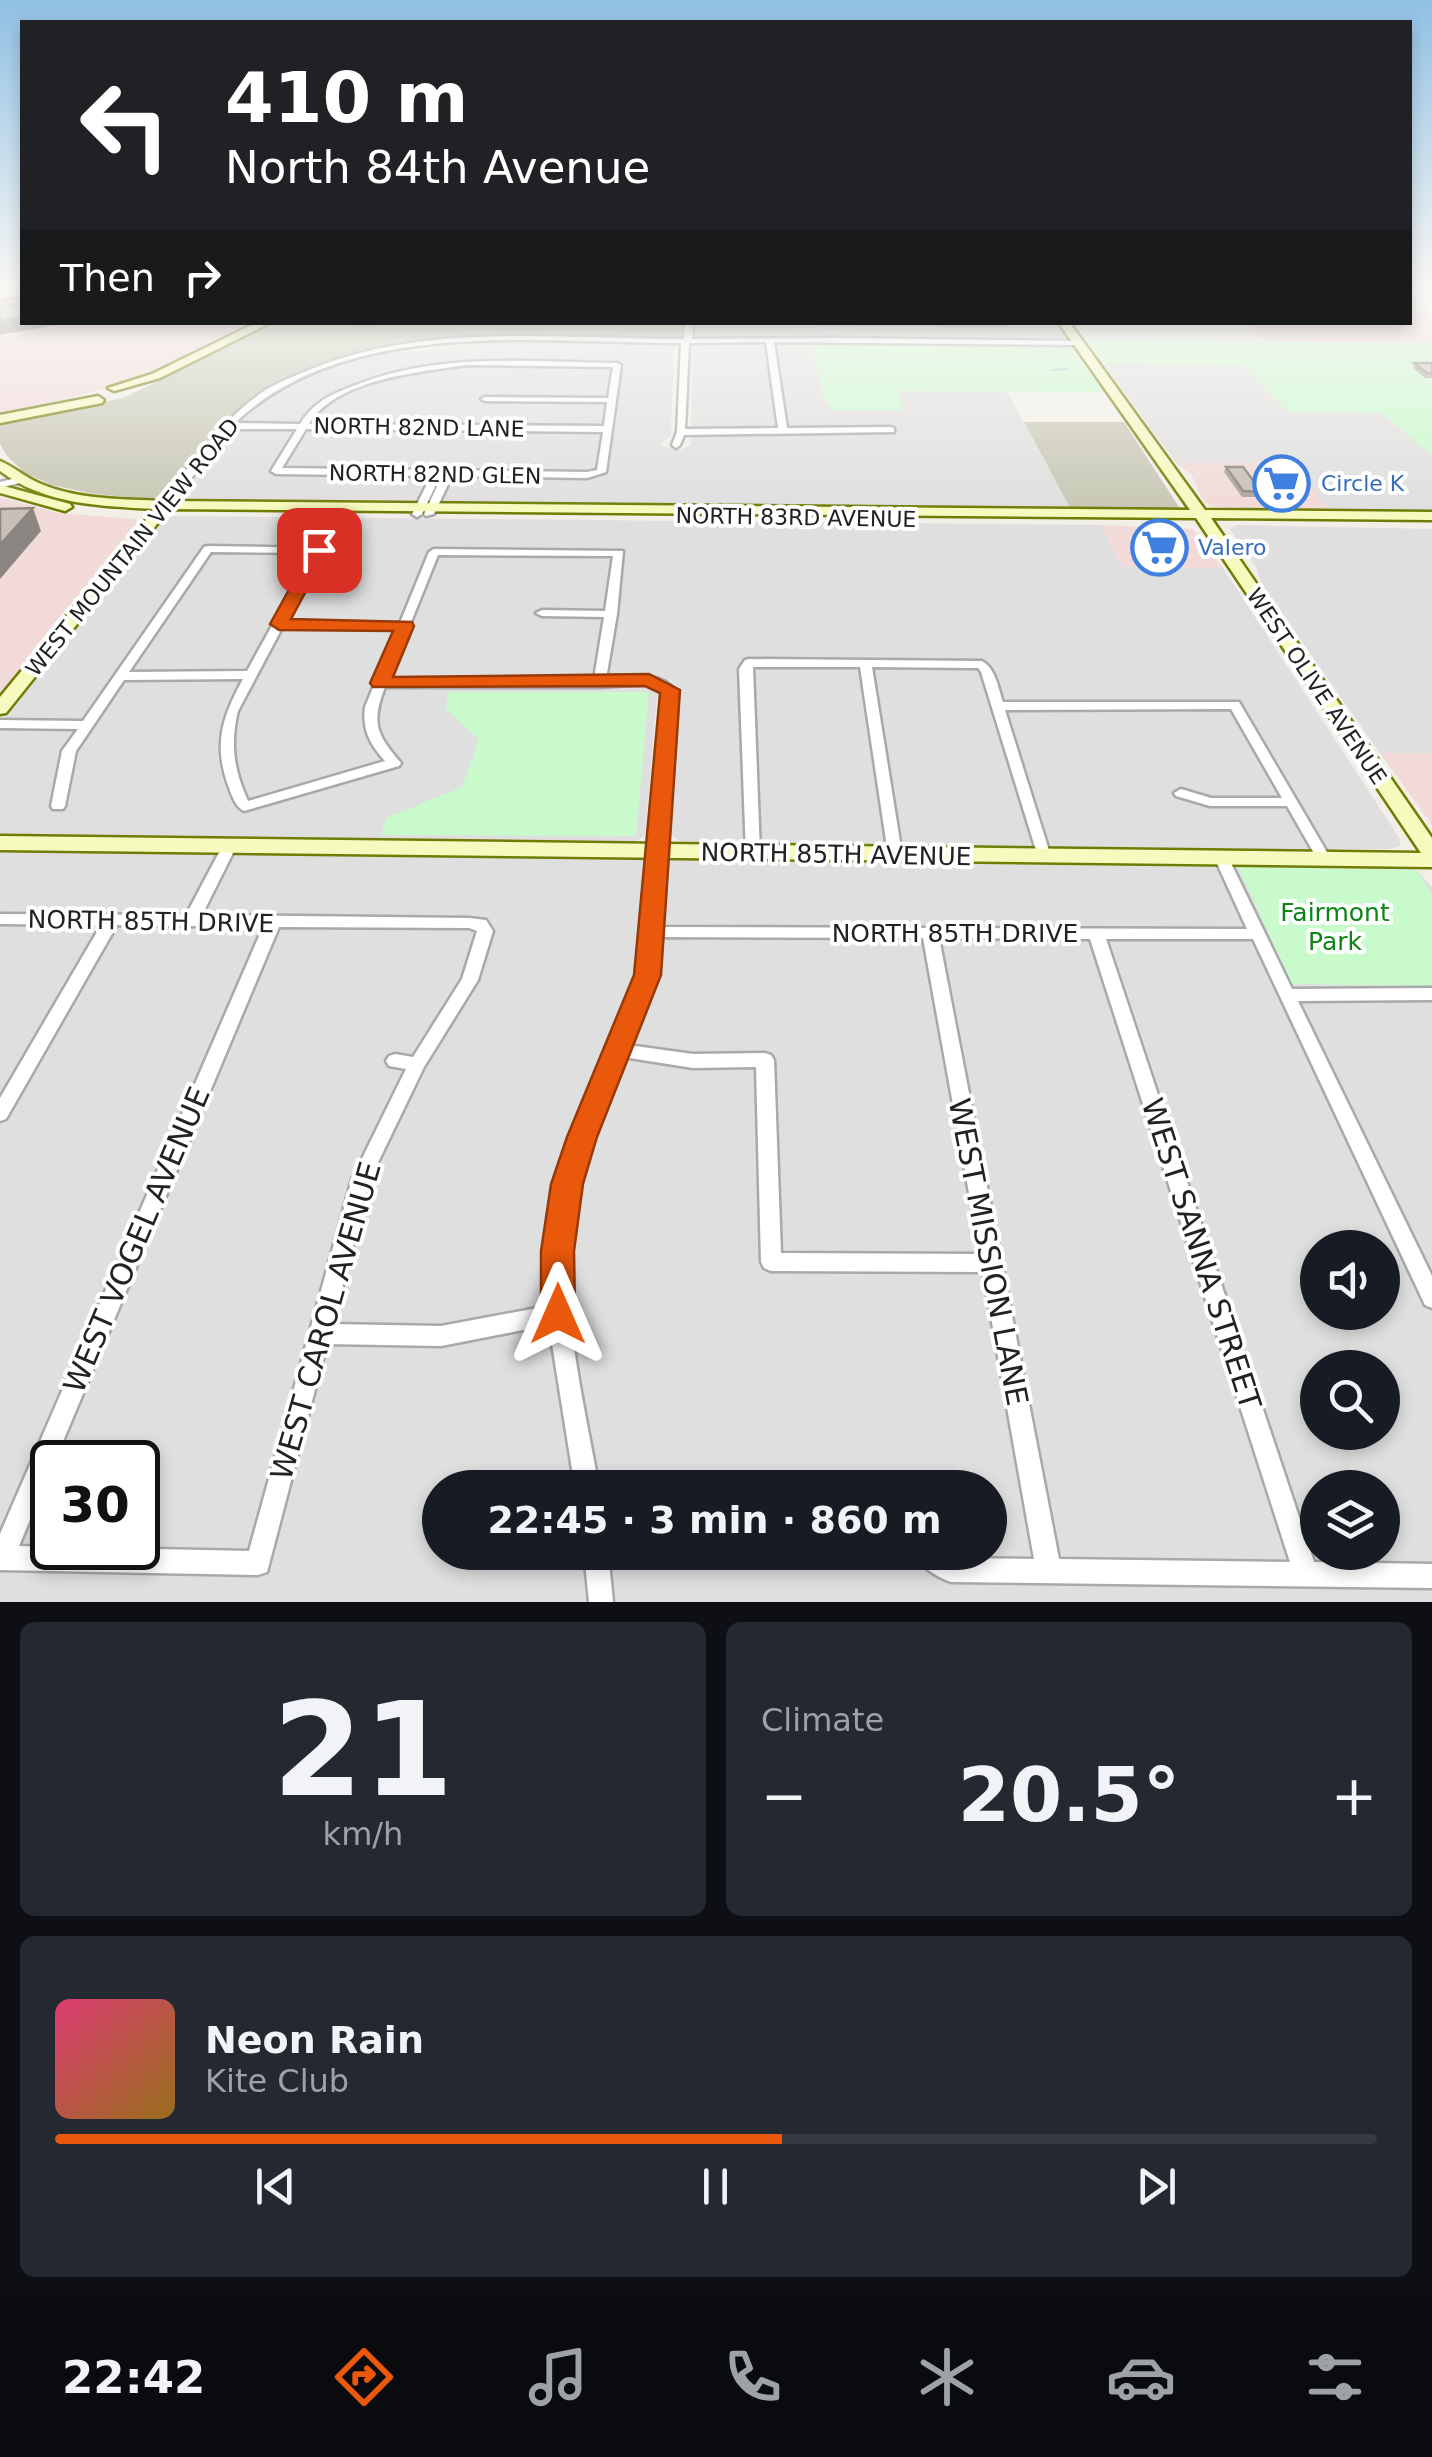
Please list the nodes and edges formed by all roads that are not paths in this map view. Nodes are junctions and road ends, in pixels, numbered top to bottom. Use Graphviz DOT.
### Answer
graph roads {
  1 [pos="185,362"];
  2 [pos="345,362"];
  3 [pos="685,362"];
  4 [pos="773,362"];
  5 [pos="1091,362"];
  6 [pos="486,399"];
  7 [pos="612,400"];
  8 [pos="0,419"];
  9 [pos="230,426"];
  10 [pos="302,426"];
  11 [pos="608,429"];
  12 [pos="891,430"];
  13 [pos="681,432"];
  14 [pos="783,432"];
  15 [pos="676,445"];
  16 [pos="0,465"];
  17 [pos="442,474"];
  18 [pos="18,479"];
  19 [pos="0,485"];
  20 [pos="69,502"];
  21 [pos="162,508"];
  22 [pos="425,510"];
  23 [pos="1202,518"];
  24 [pos="1432,520"];
  25 [pos="542,613"];
  26 [pos="611,614"];
  27 [pos="279,624"];
  28 [pos="405,626"];
  29 [pos="865,663"];
  30 [pos="252,675"];
  31 [pos="120,676"];
  32 [pos="380,683"];
  33 [pos="599,684"];
  34 [pos="997,706"];
  35 [pos="0,709"];
  36 [pos="0,728"];
  37 [pos="83,729"];
  38 [pos="1180,793"];
  39 [pos="1292,802"];
  40 [pos="58,806"];
  41 [pos="0,843"];
  42 [pos="230,846"];
  43 [pos="656,850"];
  44 [pos="753,853"];
  45 [pos="896,854"];
  46 [pos="1044,857"];
  47 [pos="1432,857"];
  48 [pos="1222,859"];
  49 [pos="1324,859"];
  50 [pos="0,919"];
  51 [pos="112,920"];
  52 [pos="191,921"];
  53 [pos="273,922"];
  54 [pos="481,924"];
  55 [pos="652,932"];
  56 [pos="930,933"];
  57 [pos="1096,933"];
  58 [pos="1258,934"];
  59 [pos="1432,994"];
  60 [pos="1288,995"];
  61 [pos="618,1050"];
  62 [pos="395,1061"];
  63 [pos="417,1064"];
  64 [pos="0,1114"];
  65 [pos="989,1264"];
  66 [pos="1432,1298"];
  67 [pos="558,1314"];
  68 [pos="320,1334"];
  69 [pos="584,1470"];
  70 [pos="1,1558"];
  71 [pos="598,1570"];
  72 [pos="951,1570"];
  73 [pos="1048,1572"];
  74 [pos="1306,1575"];
  75 [pos="1432,1576"];
  76 [pos="601,1602"];
  1 -- 8 [label="main road"];
  2 -- 9 [label="street, WEST MOUNTAIN VIEW ROAD"];
  3 -- 13 [label="street"];
  4 -- 14 [label="street"];
  5 -- 23 [label="main road, WEST OLIVE AVENUE"];
  6 -- 7 [label="street"];
  7 -- 10 [label="street"];
  7 -- 11 [label="street"];
  9 -- 10 [label="street, NORTH 82ND LANE"];
  9 -- 21 [label="street, WEST MOUNTAIN VIEW ROAD"];
  10 -- 11 [label="street, NORTH 82ND LANE"];
  10 -- 17 [label="street, NORTH 82ND GLEN"];
  11 -- 17 [label="street, NORTH 82ND GLEN"];
  12 -- 14 [label="street"];
  13 -- 14 [label="street"];
  13 -- 15 [label="street"];
  16 -- 18 [label="main road"];
  17 -- 22 [label="street"];
  18 -- 19 [label="street"];
  18 -- 20 [label="main road"];
  19 -- 20 [label="main road"];
  20 -- 21 [label="main road, NORTH 83RD AVENUE"];
  21 -- 22 [label="main road, NORTH 83RD AVENUE"];
  21 -- 35 [label="main road, WEST MOUNTAIN VIEW ROAD"];
  22 -- 23 [label="main road, NORTH 83RD AVENUE"];
  23 -- 24 [label="main road, NORTH 83RD AVENUE"];
  23 -- 47 [label="main road, WEST OLIVE AVENUE"];
  25 -- 26 [label="street"];
  26 -- 28 [label="street"];
  26 -- 33 [label="street"];
  27 -- 28 [label="street"];
  27 -- 30 [label="street"];
  27 -- 31 [label="street"];
  28 -- 32 [label="street"];
  29 -- 34 [label="street"];
  29 -- 44 [label="street"];
  29 -- 45 [label="street"];
  30 -- 31 [label="street"];
  30 -- 32 [label="street"];
  31 -- 37 [label="street"];
  32 -- 33 [label="street"];
  33 -- 43 [label="street"];
  34 -- 39 [label="street"];
  34 -- 46 [label="street"];
  36 -- 37 [label="street"];
  37 -- 40 [label="street"];
  38 -- 39 [label="street"];
  39 -- 49 [label="street"];
  41 -- 42 [label="main road, NORTH 85TH AVENUE"];
  42 -- 43 [label="main road, NORTH 85TH AVENUE"];
  42 -- 52 [label="street"];
  43 -- 44 [label="main road, NORTH 85TH AVENUE"];
  43 -- 55 [label="street"];
  44 -- 45 [label="main road, NORTH 85TH AVENUE"];
  45 -- 46 [label="main road, NORTH 85TH AVENUE"];
  46 -- 48 [label="main road, NORTH 85TH AVENUE"];
  47 -- 49 [label="main road, NORTH 85TH AVENUE"];
  48 -- 49 [label="main road, NORTH 85TH AVENUE"];
  48 -- 58 [label="street"];
  50 -- 51 [label="street, NORTH 85TH DRIVE"];
  51 -- 52 [label="street, NORTH 85TH DRIVE"];
  51 -- 64 [label="street"];
  52 -- 53 [label="street, NORTH 85TH DRIVE"];
  53 -- 54 [label="street, NORTH 85TH DRIVE"];
  53 -- 70 [label="street, WEST VOGEL AVENUE"];
  54 -- 63 [label="street, WEST CAROL AVENUE"];
  55 -- 56 [label="street, NORTH 85TH DRIVE"];
  55 -- 61 [label="street"];
  56 -- 57 [label="street, NORTH 85TH DRIVE"];
  56 -- 65 [label="street, WEST MISSION LANE"];
  57 -- 58 [label="street, NORTH 85TH DRIVE"];
  57 -- 74 [label="street, WEST SANNA STREET"];
  58 -- 60 [label="street"];
  59 -- 60 [label="street"];
  60 -- 66 [label="street"];
  61 -- 65 [label="street"];
  61 -- 67 [label="street"];
  62 -- 63 [label="street"];
  63 -- 68 [label="street, WEST CAROL AVENUE"];
  65 -- 73 [label="street, WEST MISSION LANE"];
  67 -- 68 [label="street"];
  67 -- 69 [label="street"];
  68 -- 70 [label="street, WEST CAROL AVENUE"];
  71 -- 76 [label="street"];
  72 -- 73 [label="street"];
  73 -- 74 [label="street"];
  74 -- 75 [label="street"];
}
